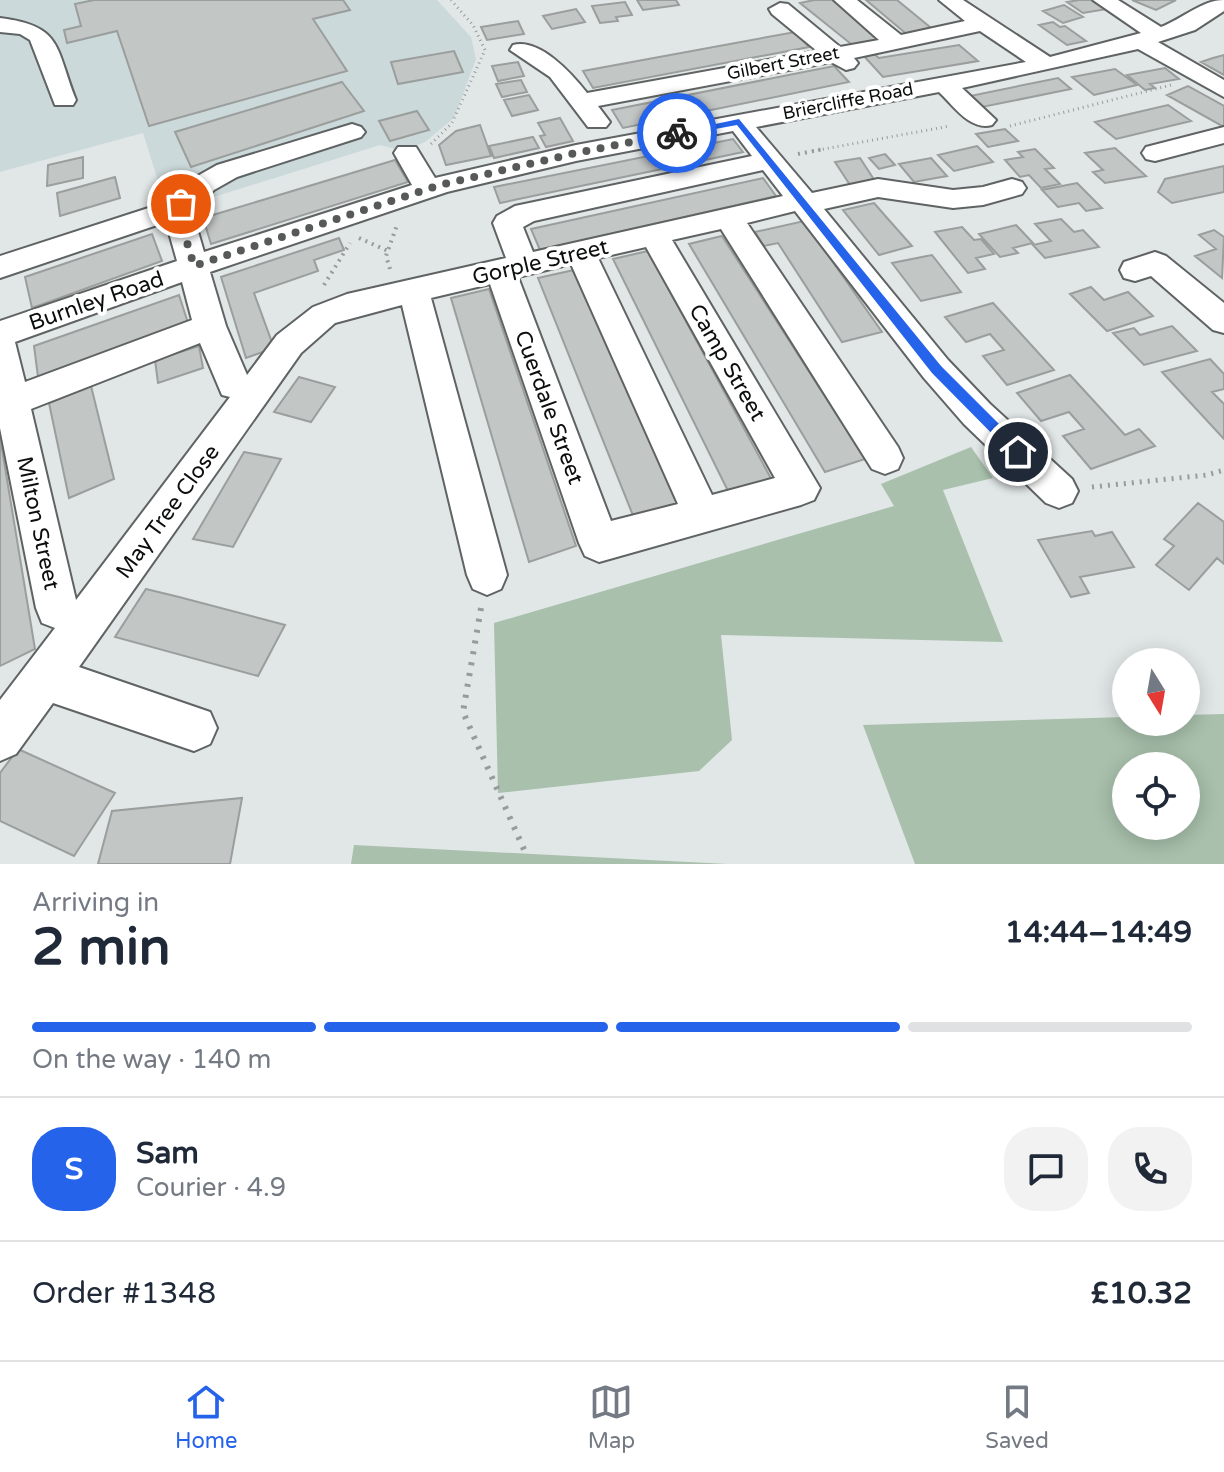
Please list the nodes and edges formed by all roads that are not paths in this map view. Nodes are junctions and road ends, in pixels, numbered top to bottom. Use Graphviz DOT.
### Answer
graph roads {
  1 [pos="844,0"];
  2 [pos="949,0"];
  3 [pos="1103,0"];
  4 [pos="780,9"];
  5 [pos="1219,12"];
  6 [pos="984,23"];
  7 [pos="0,25"];
  8 [pos="1150,38"];
  9 [pos="897,43"];
  10 [pos="521,50"];
  11 [pos="836,52"];
  12 [pos="1046,65"];
  13 [pos="944,84"];
  14 [pos="1224,90"];
  15 [pos="878,96"];
  16 [pos="64,100"];
  17 [pos="581,102"];
  18 [pos="983,120"];
  19 [pos="739,122"];
  20 [pos="352,132"];
  21 [pos="1224,135"];
  22 [pos="615,145"];
  23 [pos="407,153"];
  24 [pos="1155,153"];
  25 [pos="770,160"];
  26 [pos="428,189"];
  27 [pos="1004,197"];
  28 [pos="804,202"];
  29 [pos="177,209"];
  30 [pos="729,218"];
  31 [pos="342,230"];
  32 [pos="654,235"];
  33 [pos="580,252"];
  34 [pos="1154,263"];
  35 [pos="194,266"];
  36 [pos="0,267"];
  37 [pos="512,268"];
  38 [pos="414,291"];
  39 [pos="1224,321"];
  40 [pos="210,326"];
  41 [pos="1,330"];
  42 [pos="289,344"];
  43 [pos="234,385"];
  44 [pos="6,403"];
  45 [pos="885,458"];
  46 [pos="1059,491"];
  47 [pos="703,517"];
  48 [pos="487,575"];
  49 [pos="57,608"];
  50 [pos="45,678"];
  51 [pos="194,728"];
  52 [pos="0,738"];
  1 -- 9 [label="street"];
  2 -- 6 [label="street"];
  3 -- 8 [label="street"];
  4 -- 11 [label="street"];
  5 -- 8 [label="street, Briercliffe Road"];
  6 -- 9 [label="street, Gilbert Street"];
  6 -- 12 [label="street"];
  7 -- 16 [label="street"];
  8 -- 12 [label="street, Briercliffe Road"];
  8 -- 14 [label="street"];
  9 -- 11 [label="street, Gilbert Street"];
  10 -- 17 [label="street"];
  11 -- 15 [label="street"];
  11 -- 17 [label="street, Gilbert Street"];
  12 -- 13 [label="street, Briercliffe Road"];
  13 -- 15 [label="street, Briercliffe Road"];
  13 -- 18 [label="street"];
  15 -- 19 [label="street, Briercliffe Road"];
  17 -- 22 [label="street"];
  19 -- 22 [label="street, Briercliffe Road"];
  19 -- 25 [label="street"];
  20 -- 29 [label="street"];
  21 -- 24 [label="street"];
  22 -- 26 [label="street, Briercliffe Road"];
  23 -- 26 [label="street"];
  25 -- 28 [label="street"];
  25 -- 37 [label="street, Cuerdale Street"];
  26 -- 31 [label="street, Briercliffe Road"];
  27 -- 28 [label="street, Gorple Street"];
  28 -- 30 [label="street, Gorple Street"];
  28 -- 46 [label="street"];
  29 -- 35 [label="street"];
  29 -- 36 [label="street"];
  30 -- 32 [label="street, Gorple Street"];
  30 -- 45 [label="street"];
  31 -- 35 [label="street, Burnley Road"];
  32 -- 33 [label="street, Gorple Street"];
  32 -- 47 [label="street, Camp Street"];
  33 -- 37 [label="street, Gorple Street"];
  33 -- 47 [label="street"];
  34 -- 39 [label="street"];
  35 -- 40 [label="street"];
  35 -- 41 [label="street, Burnley Road"];
  37 -- 38 [label="street, Gorple Street"];
  37 -- 47 [label="street, Cuerdale Street"];
  38 -- 42 [label="street, Gorple Street"];
  38 -- 48 [label="street"];
  40 -- 43 [label="street"];
  40 -- 44 [label="street"];
  41 -- 44 [label="street, Milton Street"];
  42 -- 50 [label="street, May Tree Close"];
  44 -- 49 [label="street, Milton Street"];
  50 -- 51 [label="street"];
  50 -- 52 [label="street, May Tree Close"];
}
